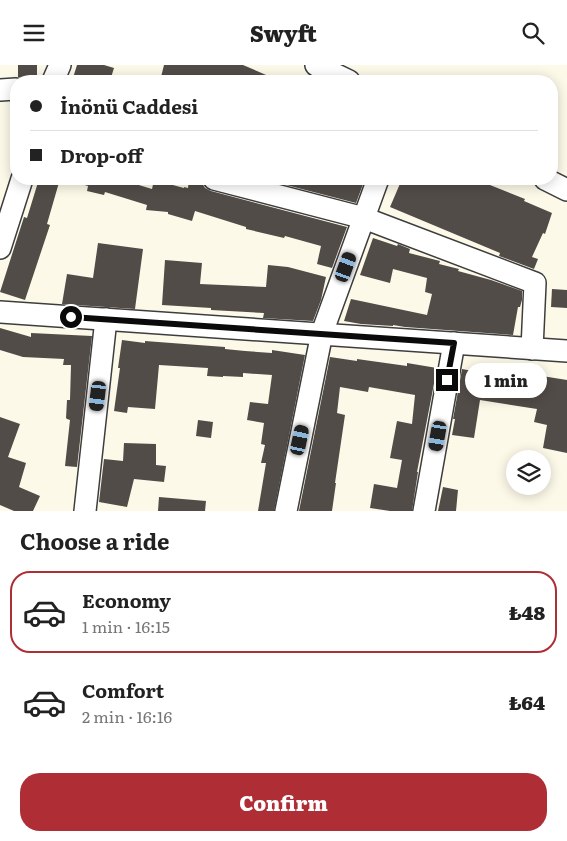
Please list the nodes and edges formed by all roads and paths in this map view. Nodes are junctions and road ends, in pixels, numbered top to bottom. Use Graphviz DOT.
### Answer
graph roads {
  1 [pos="316,65"];
  2 [pos="337,75"];
  3 [pos="20,185"];
  4 [pos="238,185"];
  5 [pos="376,185"];
  6 [pos="364,217"];
  7 [pos="0,248"];
  8 [pos="0,312"];
  9 [pos="106,319"];
  10 [pos="322,333"];
  11 [pos="454,343"];
  12 [pos="532,349"];
  13 [pos="567,351"];
  14 [pos="85,511"];
  15 [pos="286,511"];
  16 [pos="424,511"];
  1 -- 2 [label="street"];
  3 -- 7 [label="street"];
  4 -- 6 [label="street"];
  5 -- 6 [label="street"];
  6 -- 10 [label="street"];
  6 -- 12 [label="street"];
  8 -- 9 [label="street"];
  9 -- 10 [label="street"];
  9 -- 14 [label="street"];
  10 -- 11 [label="street"];
  10 -- 15 [label="street"];
  11 -- 12 [label="street"];
  11 -- 16 [label="street"];
  12 -- 13 [label="street"];
}
